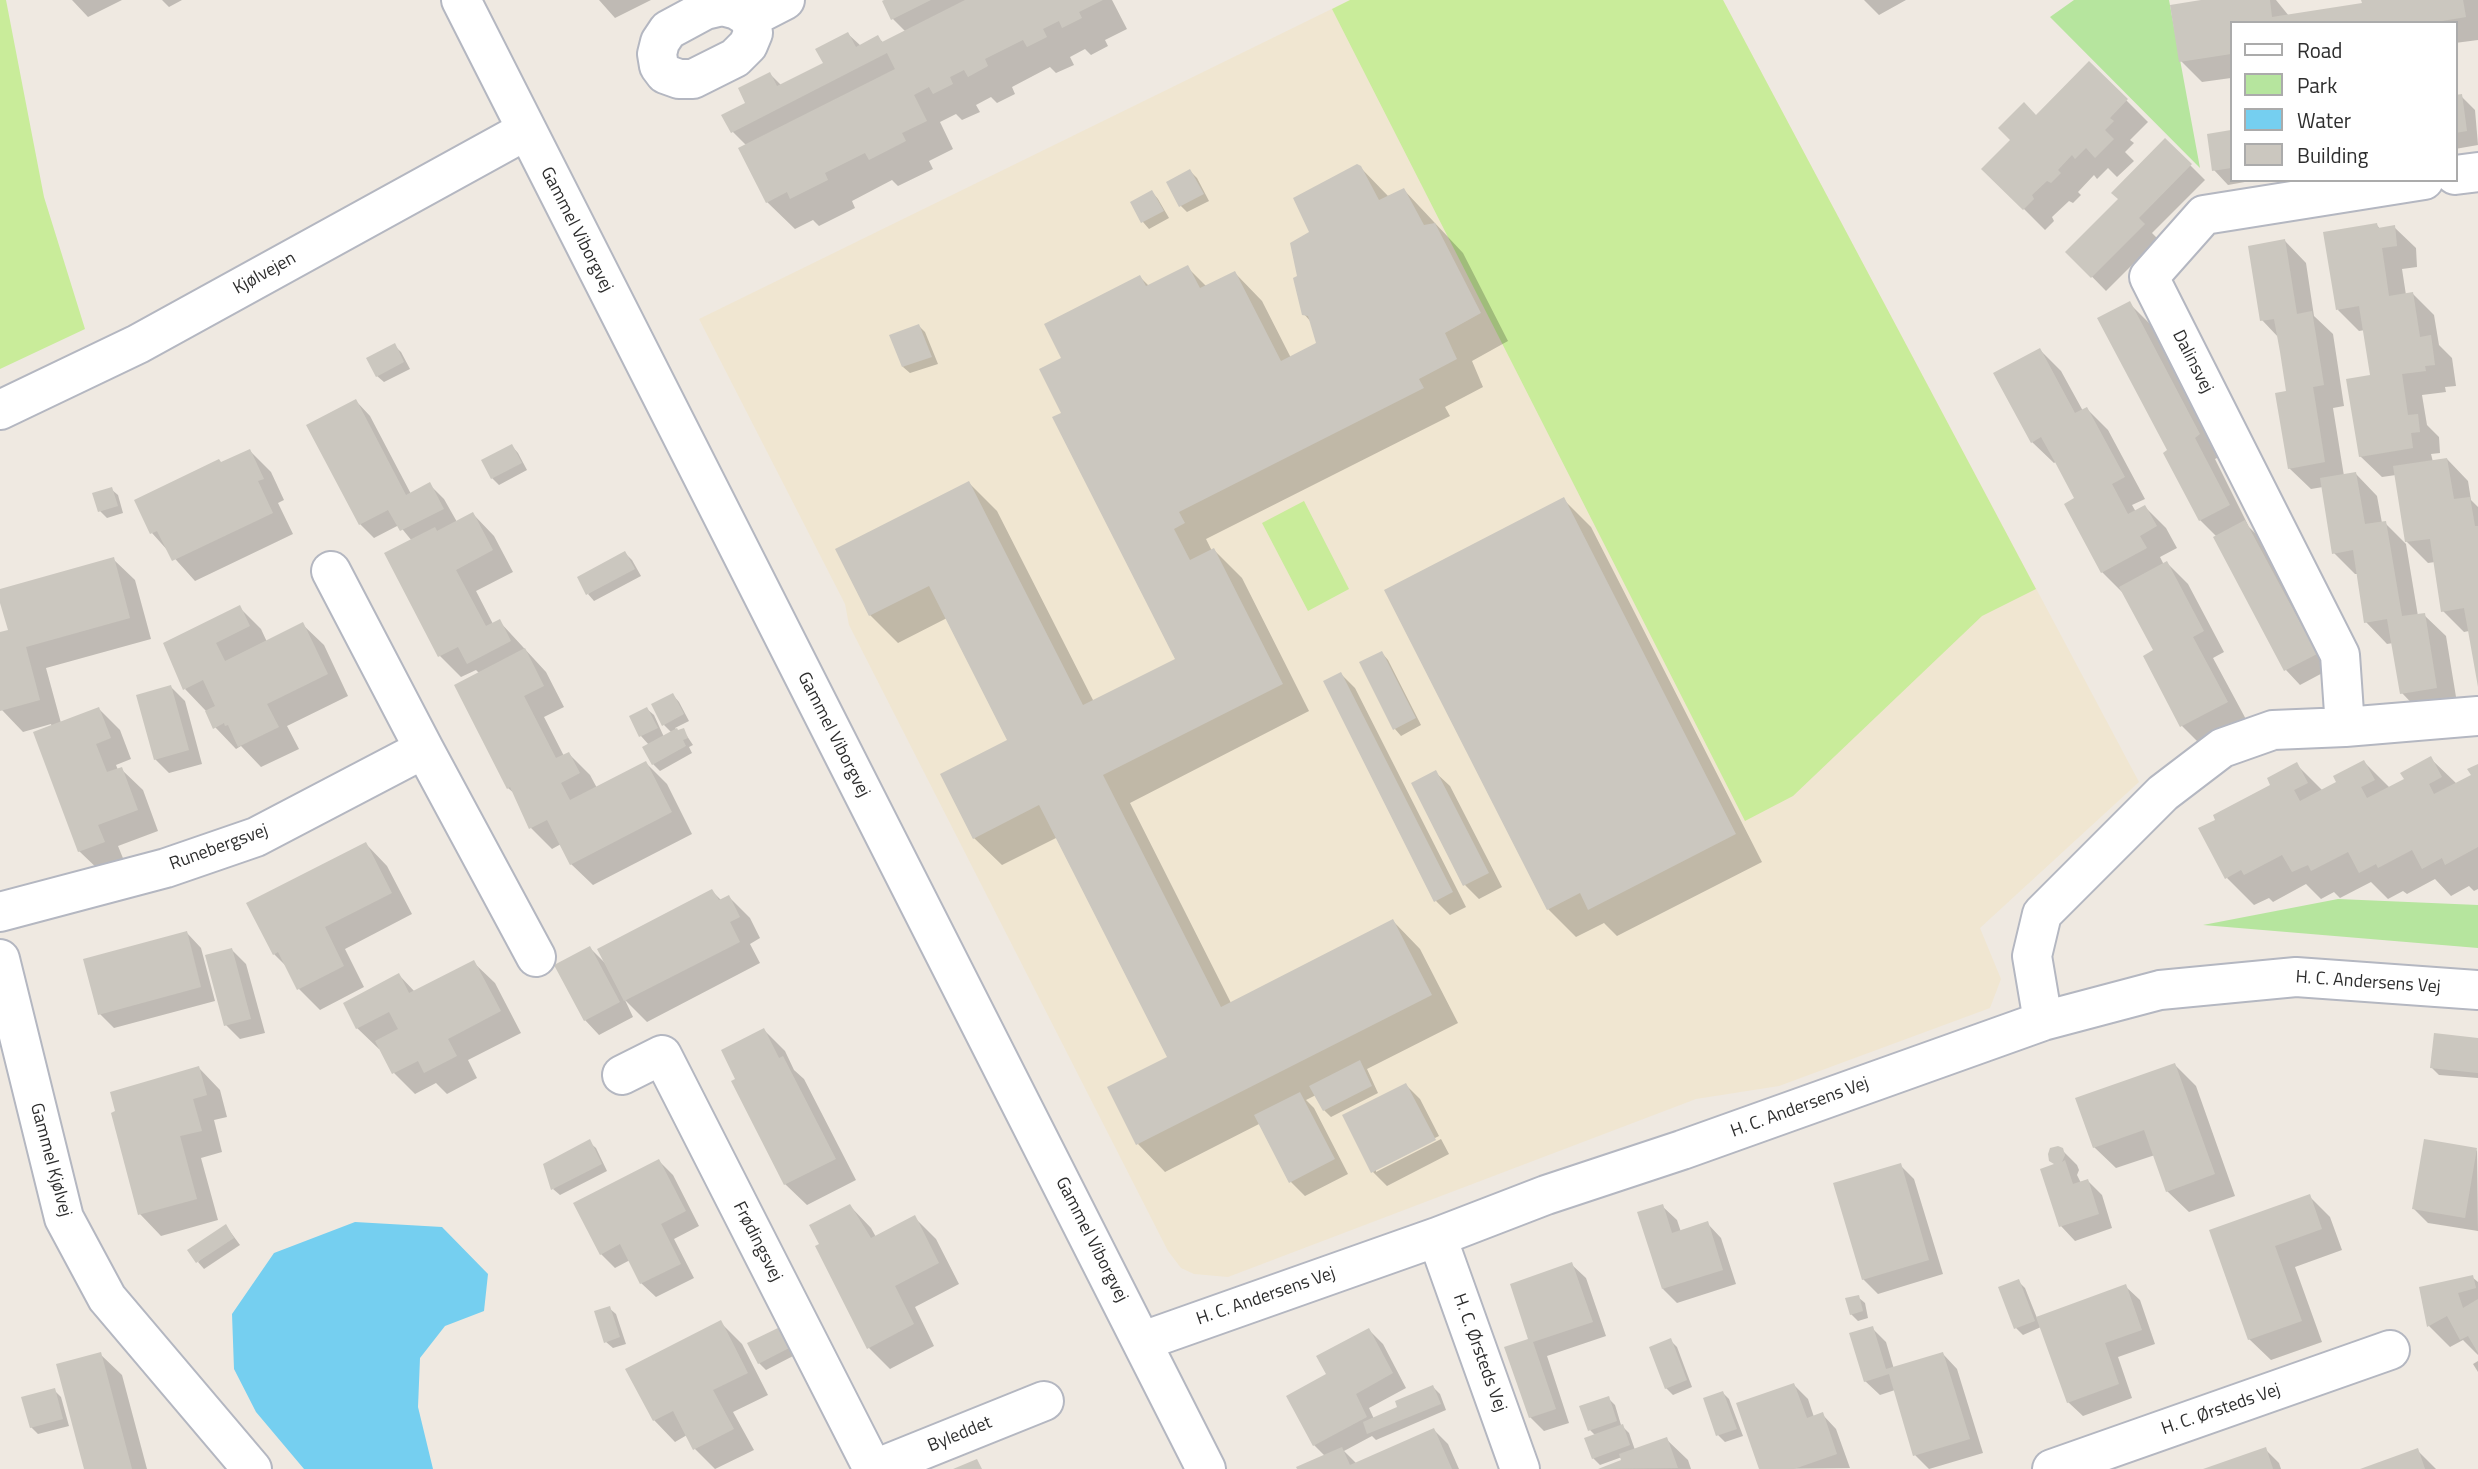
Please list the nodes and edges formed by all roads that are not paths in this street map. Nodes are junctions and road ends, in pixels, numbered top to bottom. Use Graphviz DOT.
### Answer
graph roads {
  1 [pos="461,0"];
  2 [pos="785,0"];
  3 [pos="750,18"];
  4 [pos="525,131"];
  5 [pos="2478,172"];
  6 [pos="2457,175"];
  7 [pos="2411,182"];
  8 [pos="0,411"];
  9 [pos="331,571"];
  10 [pos="2478,716"];
  11 [pos="2345,727"];
  12 [pos="424,749"];
  13 [pos="0,912"];
  14 [pos="536,957"];
  15 [pos="0,959"];
  16 [pos="2478,990"];
  17 [pos="2043,1021"];
  18 [pos="622,1075"];
  19 [pos="1437,1237"];
  20 [pos="1143,1341"];
  21 [pos="2390,1350"];
  22 [pos="1044,1401"];
  23 [pos="252,1469"];
  24 [pos="874,1469"];
  25 [pos="1206,1469"];
  26 [pos="1520,1469"];
  27 [pos="2052,1469"];
  1 -- 4 [label="street, Gammel Viborgvej"];
  2 -- 3 [label="street"];
  4 -- 8 [label="street, Kjølvejen"];
  4 -- 20 [label="street, Gammel Viborgvej"];
  5 -- 6 [label="street"];
  7 -- 11 [label="street, Dalinsvej"];
  9 -- 12 [label="street"];
  10 -- 11 [label="street"];
  11 -- 17 [label="street"];
  12 -- 13 [label="street, Runebergsvej"];
  12 -- 14 [label="street"];
  15 -- 23 [label="street, Gammel Kjølvej"];
  16 -- 17 [label="street, H. C. Andersens Vej"];
  17 -- 19 [label="street, H. C. Andersens Vej"];
  18 -- 24 [label="street, Frødingsvej"];
  19 -- 20 [label="street, H. C. Andersens Vej"];
  19 -- 26 [label="street, H. C. Ørsteds Vej"];
  20 -- 25 [label="street, Gammel Viborgvej"];
  21 -- 27 [label="street, H. C. Ørsteds Vej"];
  22 -- 24 [label="street, Byleddet"];
}
